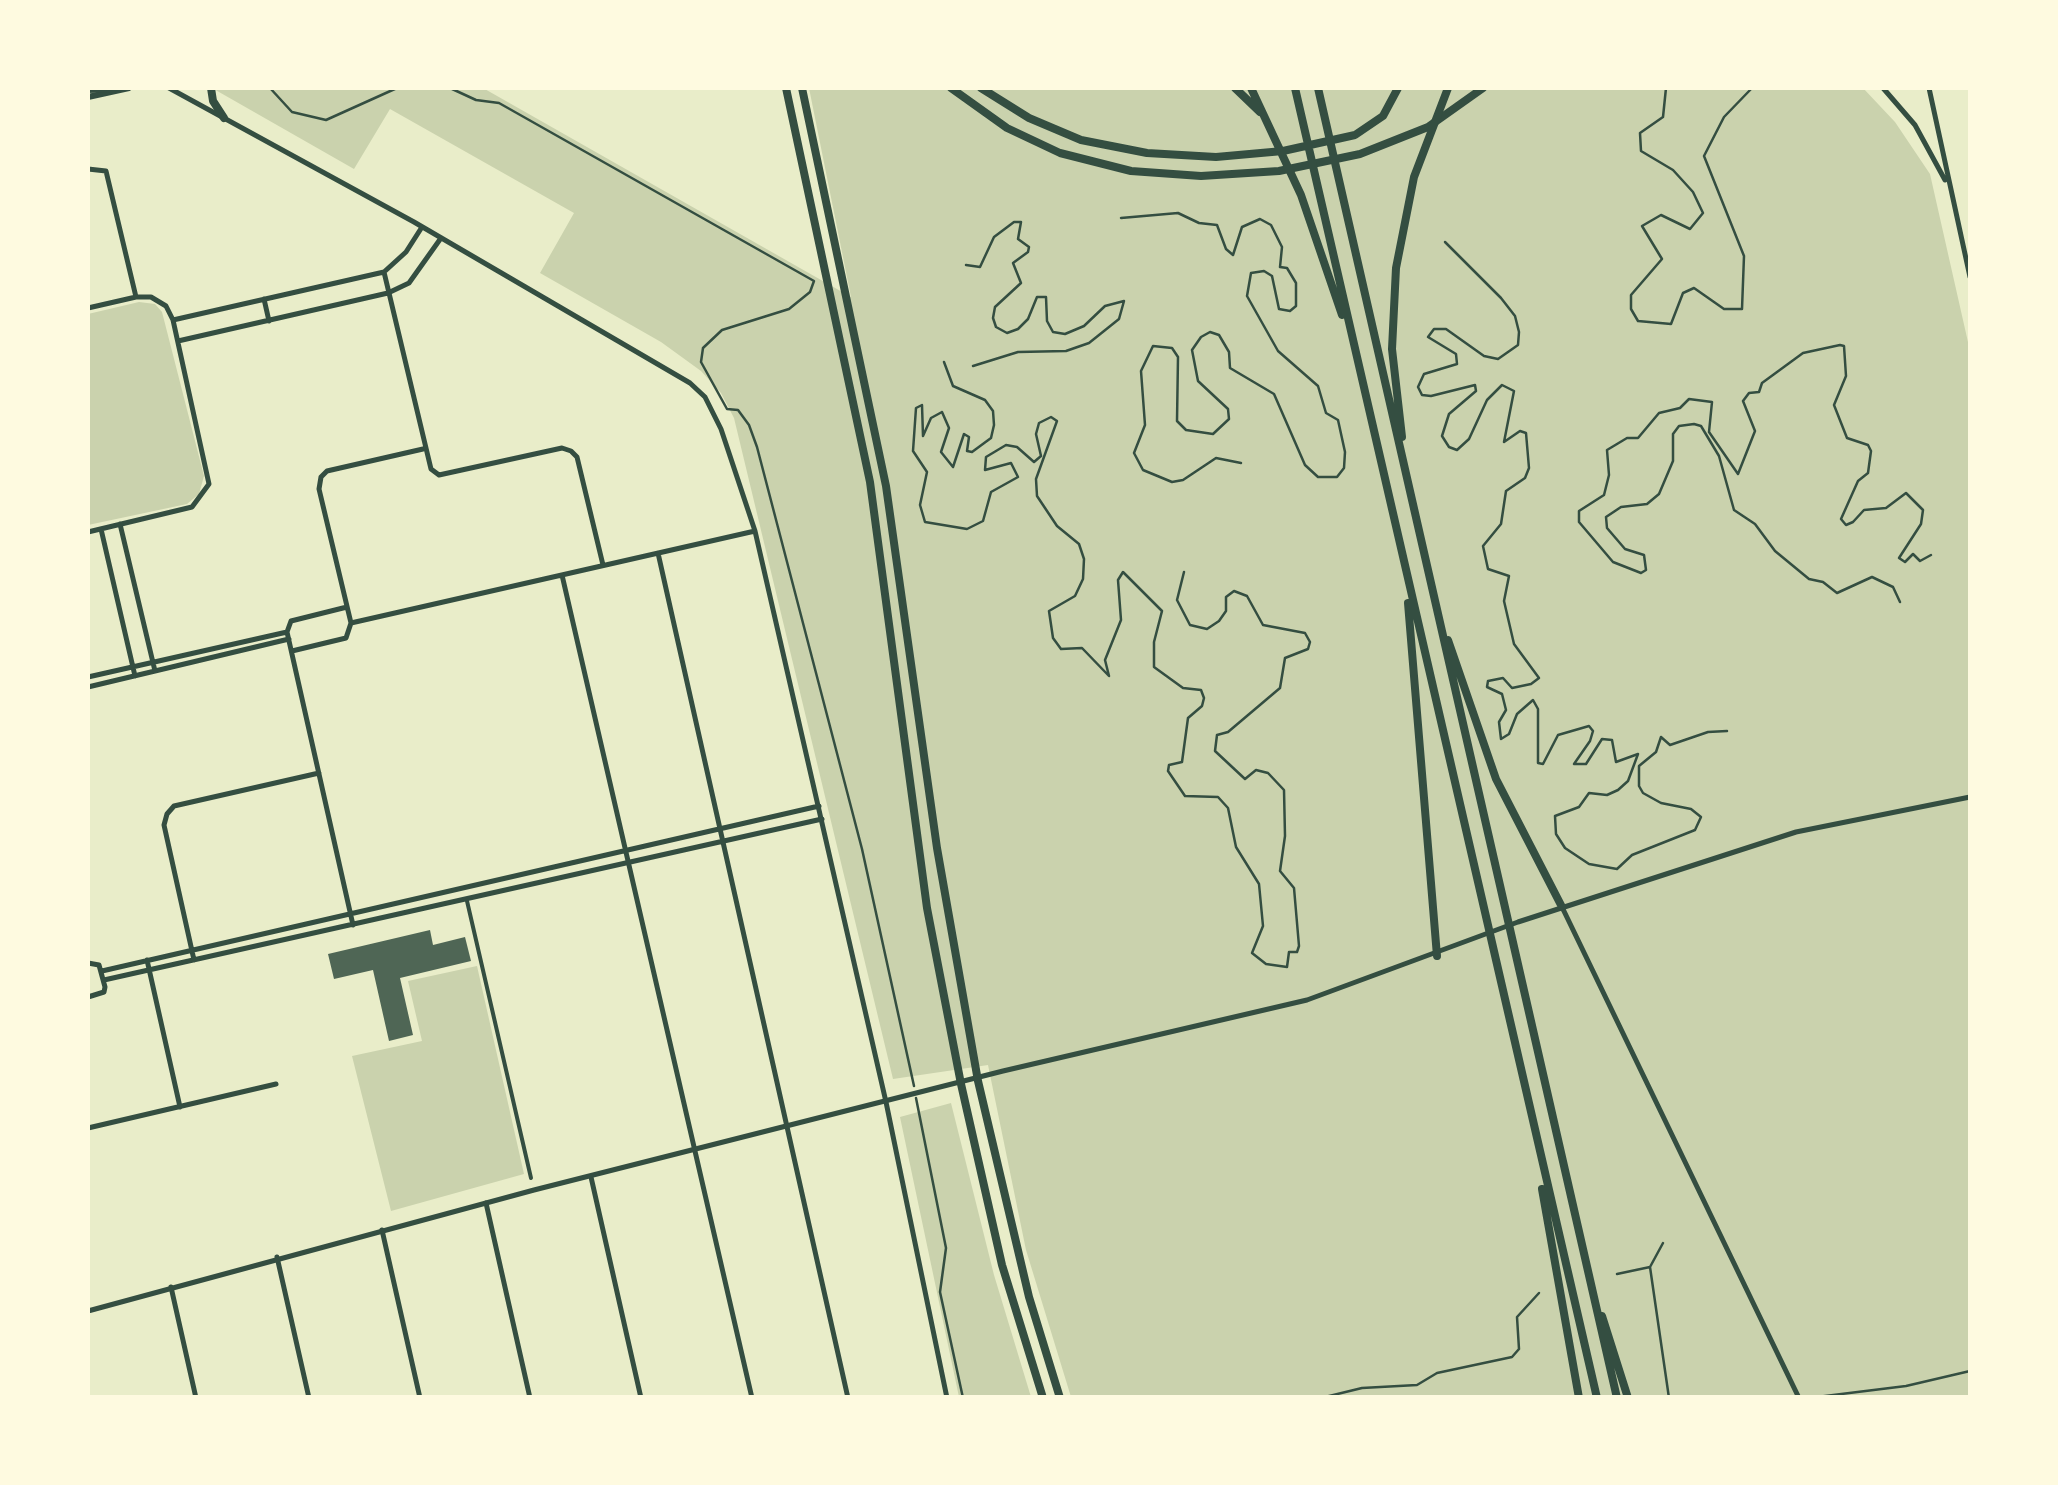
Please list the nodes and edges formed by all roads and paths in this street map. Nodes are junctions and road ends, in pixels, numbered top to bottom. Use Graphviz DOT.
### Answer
graph roads {
  1 [pos="114,88"];
  2 [pos="128,88"];
  3 [pos="169,88"];
  4 [pos="211,88"];
  5 [pos="397,88"];
  6 [pos="450,88"];
  7 [pos="786,88"];
  8 [pos="802,88"];
  9 [pos="951,88"];
  10 [pos="982,88"];
  11 [pos="1235,88"];
  12 [pos="1251,88"];
  13 [pos="1295,88"];
  14 [pos="1318,88"];
  15 [pos="1398,88"];
  16 [pos="1483,88"];
  17 [pos="1666,88"];
  18 [pos="1752,88"];
  19 [pos="1883,88"];
  20 [pos="1929,88"];
  21 [pos="88,89"];
  22 [pos="1447,89"];
  23 [pos="272,90"];
  24 [pos="88,98"];
  25 [pos="224,118"];
  26 [pos="1280,147"];
  27 [pos="88,169"];
  28 [pos="1947,185"];
  29 [pos="1121,218"];
  30 [pos="422,227"];
  31 [pos="441,238"];
  32 [pos="1445,242"];
  33 [pos="1969,261"];
  34 [pos="966,265"];
  35 [pos="384,272"];
  36 [pos="1970,278"];
  37 [pos="388,293"];
  38 [pos="136,297"];
  39 [pos="264,299"];
  40 [pos="88,308"];
  41 [pos="173,320"];
  42 [pos="270,321"];
  43 [pos="178,341"];
  44 [pos="1356,359"];
  45 [pos="944,362"];
  46 [pos="972,366"];
  47 [pos="424,449"];
  48 [pos="1242,462"];
  49 [pos="1408,486"];
  50 [pos="120,524"];
  51 [pos="101,529"];
  52 [pos="754,530"];
  53 [pos="88,532"];
  54 [pos="658,553"];
  55 [pos="1931,555"];
  56 [pos="603,565"];
  57 [pos="1404,569"];
  58 [pos="1184,572"];
  59 [pos="562,574"];
  60 [pos="1433,593"];
  61 [pos="1900,602"];
  62 [pos="347,607"];
  63 [pos="351,622"];
  64 [pos="288,635"];
  65 [pos="292,652"];
  66 [pos="152,662"];
  67 [pos="133,666"];
  68 [pos="155,671"];
  69 [pos="135,676"];
  70 [pos="88,677"];
  71 [pos="88,687"];
  72 [pos="1727,731"];
  73 [pos="318,773"];
  74 [pos="1970,797"];
  75 [pos="819,806"];
  76 [pos="822,818"];
  77 [pos="722,830"];
  78 [pos="724,840"];
  79 [pos="625,851"];
  80 [pos="628,864"];
  81 [pos="467,901"];
  82 [pos="1562,907"];
  83 [pos="351,914"];
  84 [pos="353,925"];
  85 [pos="192,950"];
  86 [pos="1436,956"];
  87 [pos="147,960"];
  88 [pos="194,960"];
  89 [pos="88,963"];
  90 [pos="102,971"];
  91 [pos="150,971"];
  92 [pos="104,980"];
  93 [pos="88,997"];
  94 [pos="912,1076"];
  95 [pos="978,1081"];
  96 [pos="276,1084"];
  97 [pos="961,1084"];
  98 [pos="886,1102"];
  99 [pos="180,1106"];
  100 [pos="919,1112"];
  101 [pos="1529,1116"];
  102 [pos="787,1127"];
  103 [pos="88,1128"];
  104 [pos="694,1150"];
  105 [pos="591,1177"];
  106 [pos="532,1178"];
  107 [pos="486,1203"];
  108 [pos="382,1230"];
  109 [pos="1663,1242"];
  110 [pos="277,1257"];
  111 [pos="1586,1264"];
  112 [pos="1650,1268"];
  113 [pos="1618,1274"];
  114 [pos="170,1288"];
  115 [pos="1540,1293"];
  116 [pos="88,1310"];
  117 [pos="1970,1372"];
  118 [pos="196,1398"];
  119 [pos="309,1398"];
  120 [pos="420,1398"];
  121 [pos="530,1398"];
  122 [pos="641,1398"];
  123 [pos="752,1398"];
  124 [pos="848,1398"];
  125 [pos="947,1398"];
  126 [pos="963,1398"];
  127 [pos="1044,1398"];
  128 [pos="1060,1398"];
  129 [pos="1321,1398"];
  130 [pos="1579,1398"];
  131 [pos="1596,1398"];
  132 [pos="1617,1398"];
  133 [pos="1628,1398"];
  134 [pos="1669,1398"];
  135 [pos="1799,1398"];
  136 [pos="1810,1398"];
  1 -- 21 [label="main road"];
  2 -- 24 [label="main road"];
  3 -- 25 [label="street"];
  4 -- 25 [label="main road"];
  5 -- 23 [label="path"];
  6 -- 94 [label="path"];
  7 -- 97 [label="main road"];
  8 -- 95 [label="main road"];
  9 -- 16 [label="main road"];
  10 -- 15 [label="main road"];
  11 -- 26 [label="main road"];
  12 -- 26 [label="main road"];
  13 -- 44 [label="main road"];
  14 -- 49 [label="main road"];
  17 -- 18 [label="path"];
  19 -- 28 [label="street"];
  20 -- 28 [label="street"];
  22 -- 49 [label="main road"];
  25 -- 30 [label="street"];
  26 -- 44 [label="main road"];
  27 -- 38 [label="street"];
  28 -- 33 [label="street"];
  29 -- 48 [label="path"];
  30 -- 31 [label="street"];
  30 -- 35 [label="street"];
  31 -- 37 [label="street"];
  31 -- 52 [label="street"];
  32 -- 72 [label="path"];
  33 -- 36 [label="street"];
  34 -- 46 [label="path"];
  35 -- 37 [label="street"];
  35 -- 39 [label="street"];
  37 -- 42 [label="street"];
  37 -- 47 [label="street"];
  38 -- 40 [label="street"];
  38 -- 41 [label="street"];
  39 -- 41 [label="street"];
  39 -- 42 [label="street"];
  41 -- 43 [label="street"];
  42 -- 43 [label="street"];
  43 -- 50 [label="street"];
  44 -- 57 [label="main road"];
  45 -- 58 [label="path"];
  47 -- 56 [label="street"];
  47 -- 62 [label="street"];
  49 -- 60 [label="main road"];
  50 -- 51 [label="street"];
  50 -- 66 [label="street"];
  51 -- 53 [label="street"];
  51 -- 67 [label="street"];
  52 -- 54 [label="street"];
  52 -- 75 [label="street"];
  54 -- 56 [label="street"];
  54 -- 77 [label="street"];
  55 -- 61 [label="path"];
  56 -- 59 [label="street"];
  57 -- 86 [label="main road"];
  57 -- 101 [label="main road"];
  59 -- 63 [label="street"];
  59 -- 79 [label="street"];
  60 -- 82 [label="main road"];
  60 -- 111 [label="main road"];
  62 -- 63 [label="street"];
  62 -- 64 [label="street"];
  63 -- 65 [label="street"];
  64 -- 65 [label="street"];
  64 -- 66 [label="street"];
  64 -- 68 [label="street"];
  65 -- 73 [label="street"];
  66 -- 67 [label="street"];
  66 -- 68 [label="street"];
  67 -- 69 [label="street"];
  67 -- 70 [label="street"];
  68 -- 69 [label="street"];
  69 -- 71 [label="street"];
  73 -- 83 [label="street"];
  73 -- 85 [label="street"];
  74 -- 82 [label="street"];
  75 -- 76 [label="street"];
  75 -- 77 [label="street"];
  76 -- 78 [label="street"];
  76 -- 98 [label="street"];
  77 -- 78 [label="street"];
  77 -- 79 [label="street"];
  78 -- 80 [label="street"];
  78 -- 102 [label="street"];
  79 -- 80 [label="street"];
  79 -- 83 [label="street"];
  80 -- 81 [label="street"];
  80 -- 104 [label="street"];
  81 -- 84 [label="street"];
  81 -- 106 [label="street"];
  82 -- 86 [label="street"];
  82 -- 135 [label="street"];
  83 -- 84 [label="street"];
  83 -- 85 [label="street"];
  84 -- 88 [label="street"];
  85 -- 87 [label="street"];
  85 -- 88 [label="street"];
  86 -- 95 [label="street"];
  87 -- 90 [label="street"];
  87 -- 91 [label="street"];
  88 -- 91 [label="street"];
  89 -- 90 [label="street"];
  90 -- 92 [label="street"];
  91 -- 92 [label="street"];
  91 -- 99 [label="street"];
  92 -- 93 [label="street"];
  95 -- 97 [label="street"];
  95 -- 128 [label="main road"];
  96 -- 99 [label="street"];
  97 -- 98 [label="street"];
  97 -- 127 [label="main road"];
  98 -- 102 [label="street"];
  98 -- 125 [label="street"];
  99 -- 103 [label="street"];
  100 -- 126 [label="path"];
  101 -- 130 [label="main road"];
  101 -- 131 [label="main road"];
  102 -- 104 [label="street"];
  102 -- 124 [label="street"];
  104 -- 105 [label="street"];
  104 -- 123 [label="street"];
  105 -- 107 [label="street"];
  105 -- 122 [label="street"];
  107 -- 108 [label="street"];
  107 -- 121 [label="street"];
  108 -- 110 [label="street"];
  108 -- 120 [label="street"];
  109 -- 112 [label="path"];
  110 -- 114 [label="street"];
  110 -- 119 [label="street"];
  111 -- 132 [label="main road"];
  111 -- 133 [label="main road"];
  112 -- 113 [label="path"];
  112 -- 134 [label="path"];
  114 -- 116 [label="street"];
  114 -- 118 [label="street"];
  115 -- 129 [label="path"];
  117 -- 136 [label="path"];
}
